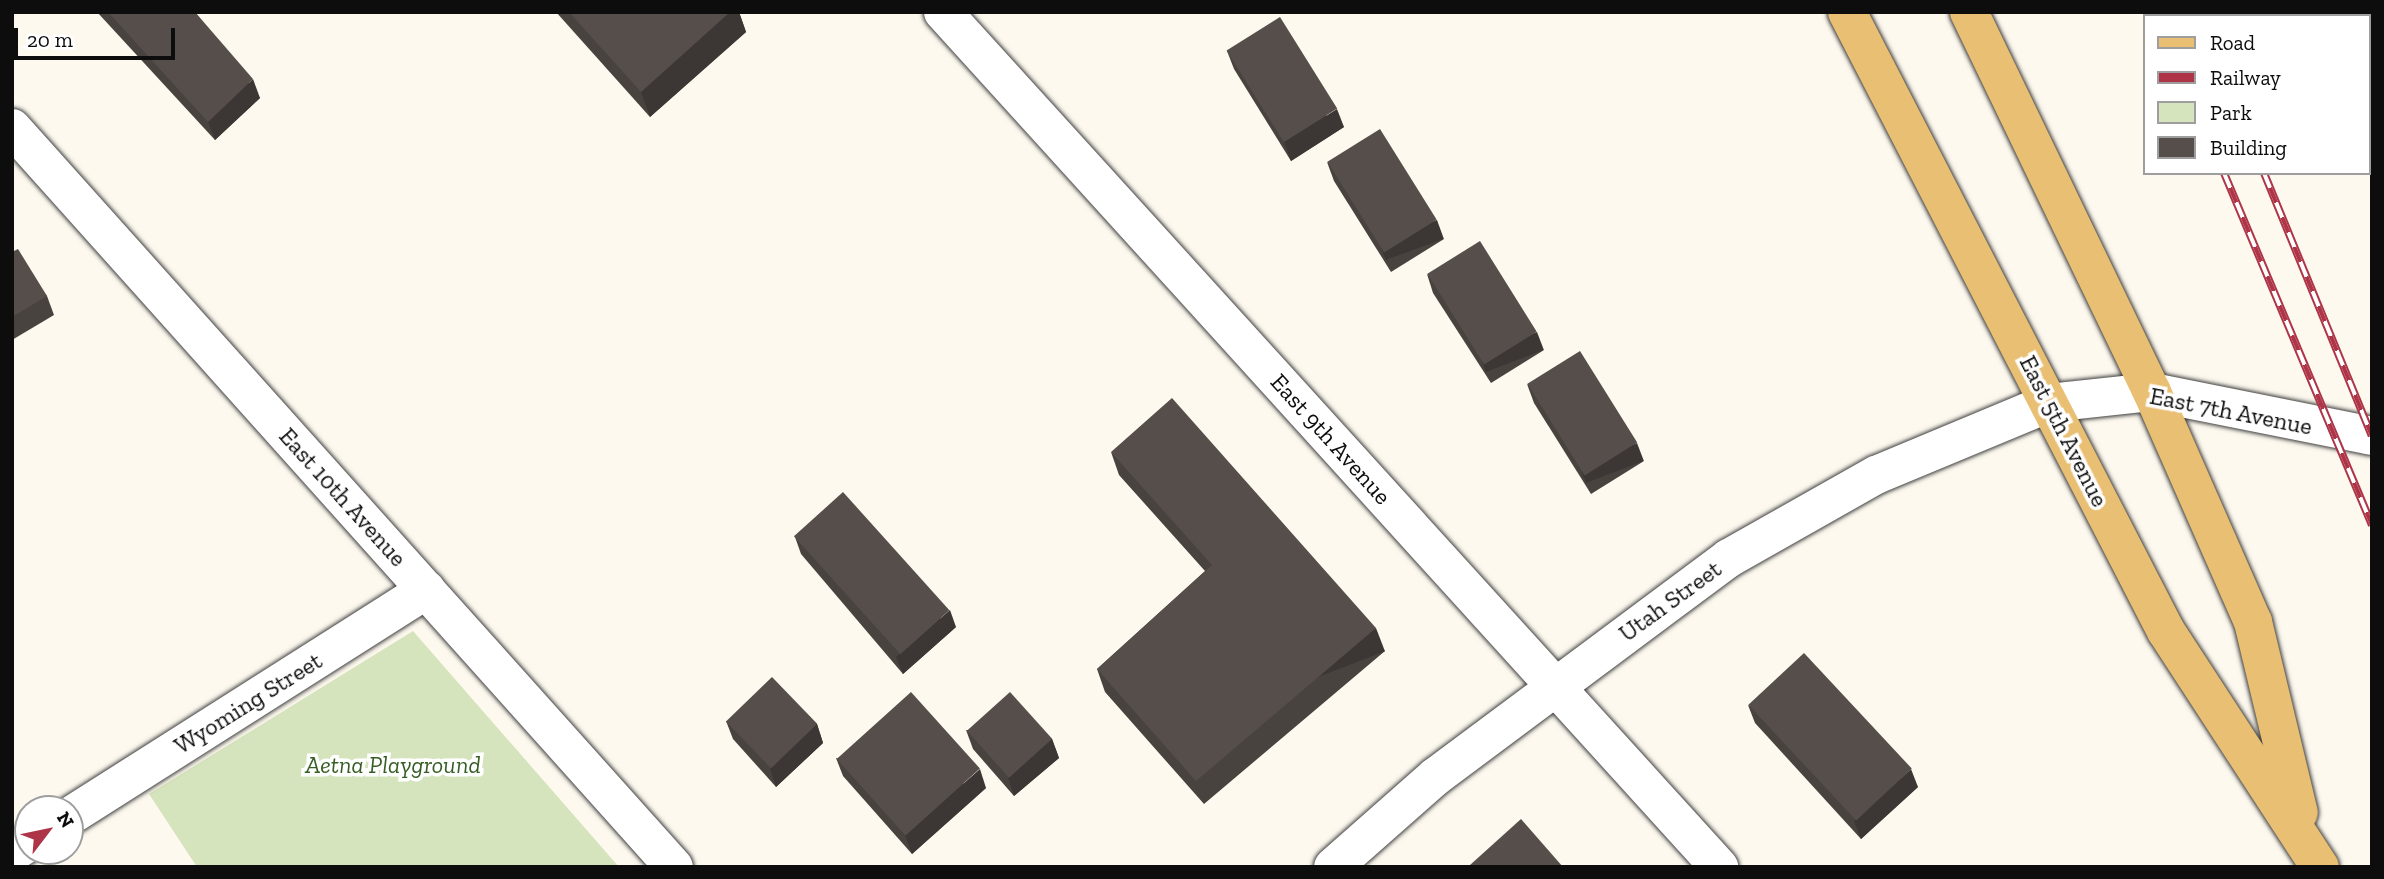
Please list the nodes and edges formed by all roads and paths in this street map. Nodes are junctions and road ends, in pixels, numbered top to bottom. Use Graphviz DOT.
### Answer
graph roads {
  1 [pos="943,12"];
  2 [pos="1847,12"];
  3 [pos="1969,12"];
  4 [pos="12,128"];
  5 [pos="2152,392"];
  6 [pos="2049,403"];
  7 [pos="2372,436"];
  8 [pos="426,590"];
  9 [pos="1556,686"];
  10 [pos="84,807"];
  11 [pos="2312,851"];
  12 [pos="674,867"];
  13 [pos="1333,867"];
  14 [pos="1718,867"];
  1 -- 9 [label="street, East 9th Avenue"];
  2 -- 6 [label="main road, East 5th Avenue"];
  3 -- 5 [label="main road, East 5th Avenue"];
  4 -- 8 [label="street, East 10th Avenue"];
  5 -- 6 [label="street, East 7th Avenue"];
  5 -- 7 [label="street, East 7th Avenue"];
  5 -- 11 [label="main road, East 5th Avenue"];
  6 -- 9 [label="street, Utah Street"];
  6 -- 11 [label="main road, East 5th Avenue"];
  8 -- 10 [label="street, Wyoming Street"];
  8 -- 12 [label="street, East 10th Avenue"];
  9 -- 13 [label="street, Utah Street"];
  9 -- 14 [label="street, East 9th Avenue"];
}
